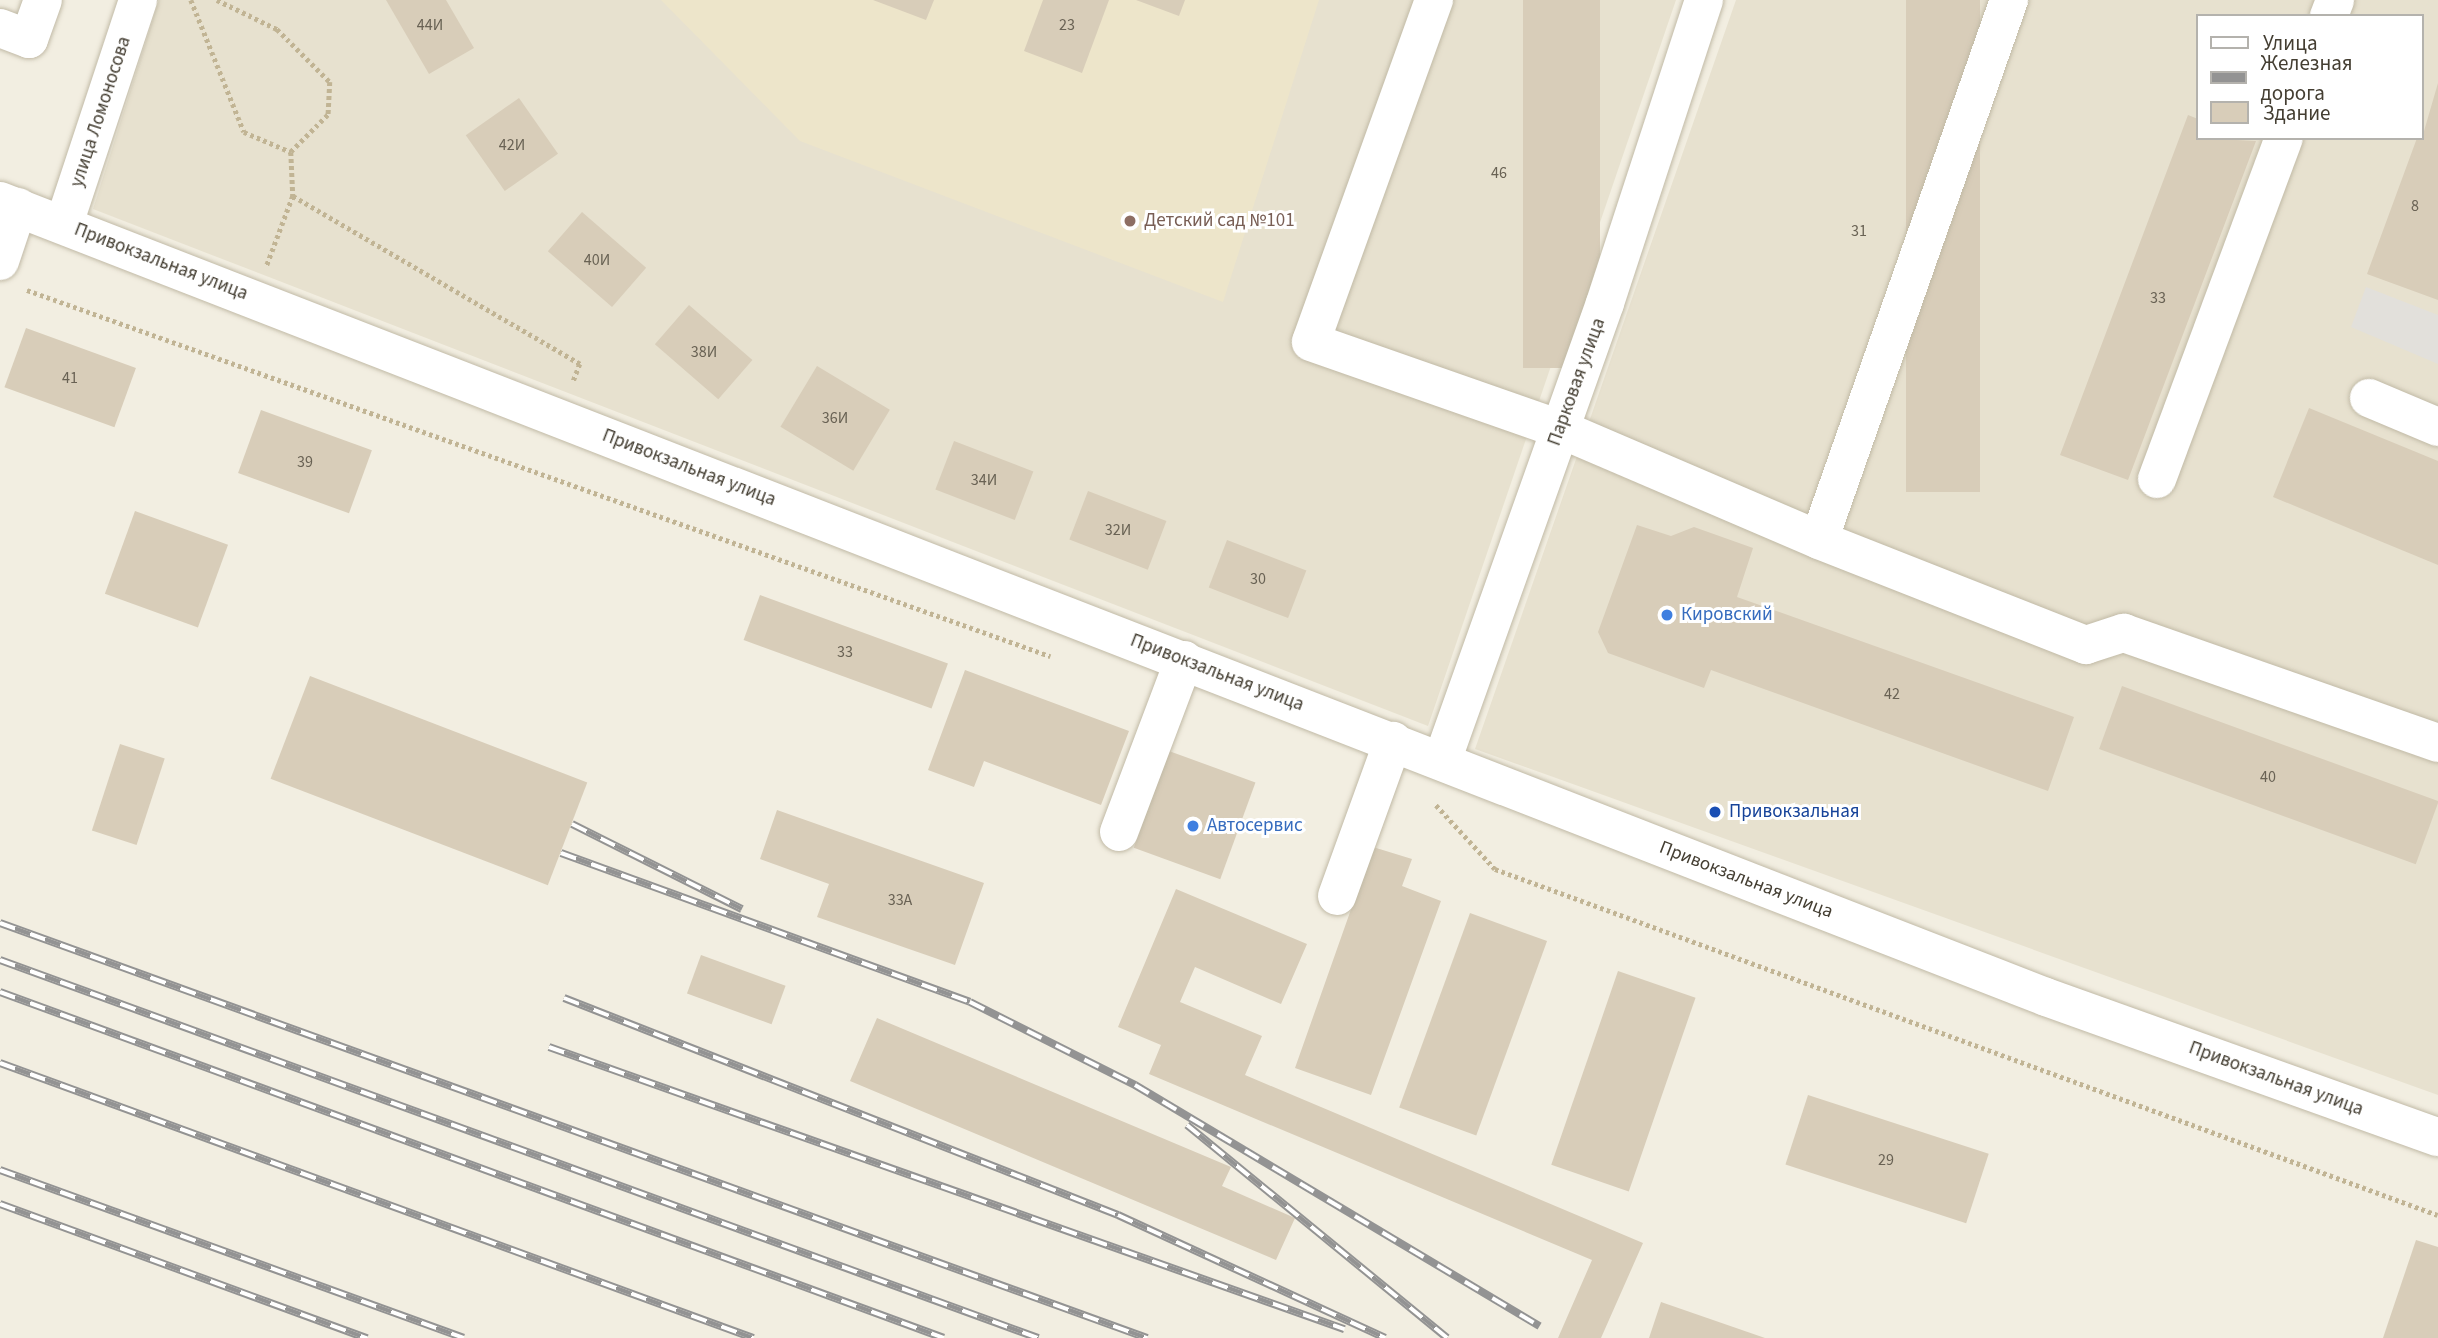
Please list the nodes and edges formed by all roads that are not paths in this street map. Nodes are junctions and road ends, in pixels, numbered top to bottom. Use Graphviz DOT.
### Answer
graph roads {
  1 [pos="43,0"];
  2 [pos="138,0"];
  3 [pos="1434,0"];
  4 [pos="1704,0"];
  5 [pos="2009,0"];
  6 [pos="0,28"];
  7 [pos="2283,140"];
  8 [pos="9,204"];
  9 [pos="64,224"];
  10 [pos="7,273"];
  11 [pos="2369,398"];
  12 [pos="2438,427"];
  13 [pos="1560,429"];
  14 [pos="2157,479"];
  15 [pos="1819,540"];
  16 [pos="1184,660"];
  17 [pos="1393,741"];
  18 [pos="2438,743"];
  19 [pos="1443,761"];
  20 [pos="1119,832"];
  21 [pos="1337,896"];
  22 [pos="2438,1137"];
  1 -- 6 [label="street"];
  2 -- 9 [label="street, улица Ломоносова"];
  3 -- 13 [label="street"];
  4 -- 13 [label="street, Парковая улица"];
  5 -- 15 [label="street"];
  7 -- 14 [label="street"];
  8 -- 9 [label="street, Привокзальная улица"];
  8 -- 10 [label="street"];
  9 -- 16 [label="street, Привокзальная улица"];
  11 -- 12 [label="street"];
  13 -- 15 [label="street"];
  13 -- 19 [label="street, Парковая улица"];
  15 -- 18 [label="street"];
  16 -- 17 [label="street, Привокзальная улица"];
  16 -- 20 [label="street"];
  17 -- 19 [label="street, Привокзальная улица"];
  17 -- 21 [label="street"];
  19 -- 22 [label="street, Привокзальная улица"];
}
